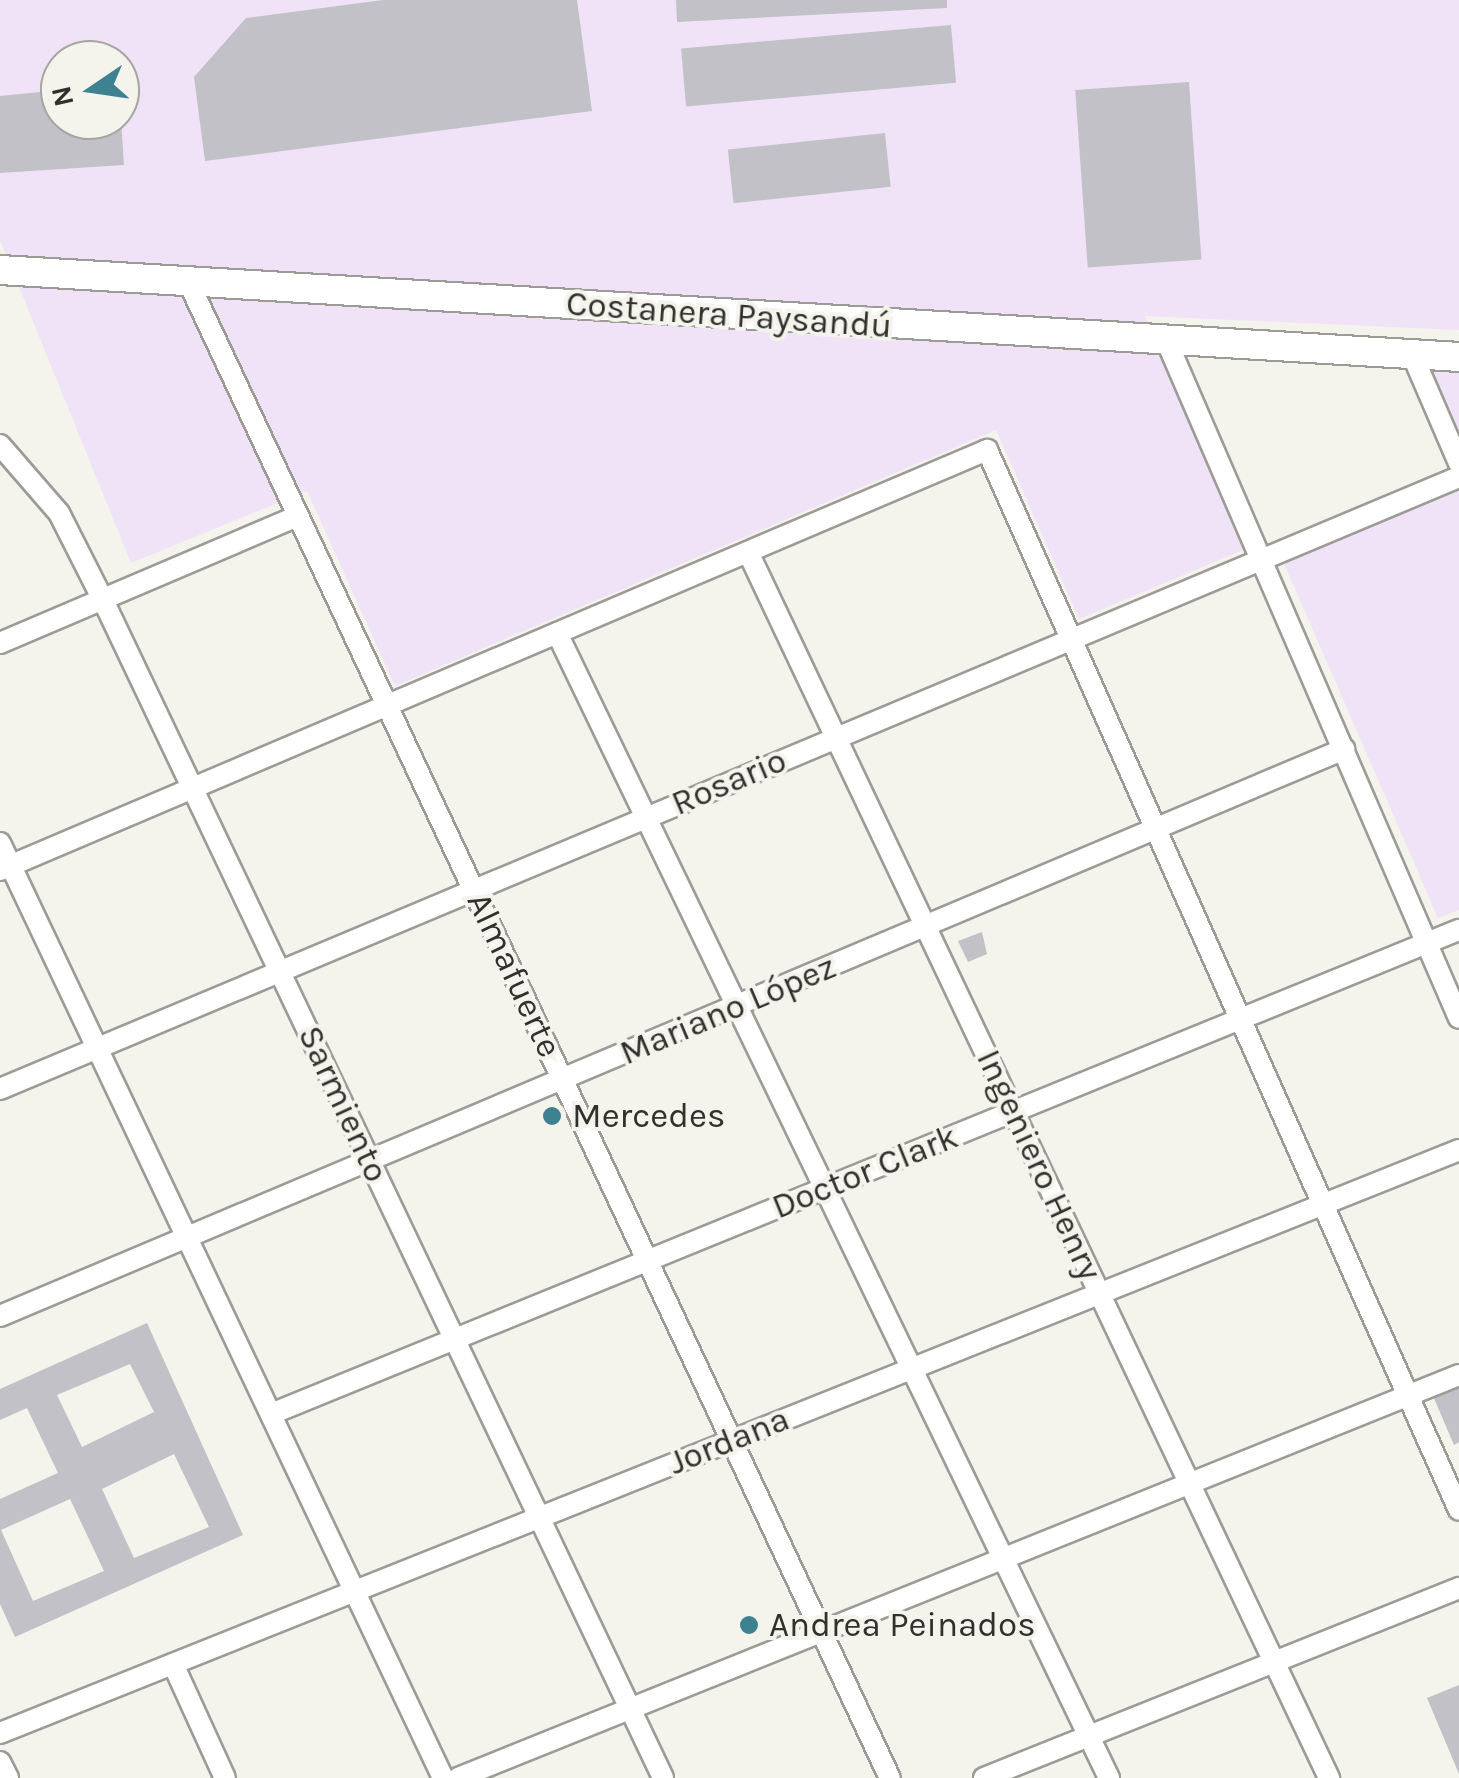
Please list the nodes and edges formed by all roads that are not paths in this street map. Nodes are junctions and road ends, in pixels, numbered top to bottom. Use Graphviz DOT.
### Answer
graph roads {
  1 [pos="0,270"];
  2 [pos="188,281"];
  3 [pos="1167,342"];
  4 [pos="1412,354"];
  5 [pos="1459,356"];
  6 [pos="0,445"];
  7 [pos="1459,464"];
  8 [pos="1459,477"];
  9 [pos="298,516"];
  10 [pos="748,552"];
  11 [pos="1261,558"];
  12 [pos="103,600"];
  13 [pos="557,633"];
  14 [pos="1071,638"];
  15 [pos="0,643"];
  16 [pos="386,706"];
  17 [pos="836,738"];
  18 [pos="1344,749"];
  19 [pos="192,789"];
  20 [pos="646,818"];
  21 [pos="1156,829"];
  22 [pos="0,844"];
  23 [pos="5,868"];
  24 [pos="474,890"];
  25 [pos="926,926"];
  26 [pos="1459,930"];
  27 [pos="1426,943"];
  28 [pos="280,972"];
  29 [pos="737,1006"];
  30 [pos="1240,1018"];
  31 [pos="1459,1018"];
  32 [pos="97,1047"];
  33 [pos="562,1079"];
  34 [pos="0,1089"];
  35 [pos="1013,1112"];
  36 [pos="1459,1150"];
  37 [pos="370,1161"];
  38 [pos="824,1188"];
  39 [pos="1323,1204"];
  40 [pos="188,1239"];
  41 [pos="648,1260"];
  42 [pos="1100,1294"];
  43 [pos="0,1316"];
  44 [pos="454,1338"];
  45 [pos="911,1368"];
  46 [pos="1459,1376"];
  47 [pos="1408,1396"];
  48 [pos="271,1414"];
  49 [pos="732,1440"];
  50 [pos="1190,1484"];
  51 [pos="1459,1510"];
  52 [pos="539,1518"];
  53 [pos="1003,1559"];
  54 [pos="1459,1588"];
  55 [pos="355,1591"];
  56 [pos="822,1632"];
  57 [pos="1274,1663"];
  58 [pos="174,1664"];
  59 [pos="630,1709"];
  60 [pos="0,1733"];
  61 [pos="1088,1736"];
  62 [pos="0,1762"];
  63 [pos="8,1778"];
  64 [pos="225,1778"];
  65 [pos="443,1778"];
  66 [pos="458,1778"];
  67 [pos="662,1778"];
  68 [pos="890,1778"];
  69 [pos="984,1778"];
  70 [pos="1109,1778"];
  71 [pos="1329,1778"];
  1 -- 2 [label="main road, Costanera Paysandú"];
  2 -- 3 [label="main road, Costanera Paysandú"];
  2 -- 9 [label="street, Almafuerte"];
  3 -- 4 [label="main road, Costanera Paysandú"];
  3 -- 11 [label="street"];
  4 -- 5 [label="main road, Costanera Paysandú"];
  4 -- 7 [label="street"];
  6 -- 12 [label="street, Sarmiento"];
  8 -- 11 [label="street, Rosario"];
  9 -- 12 [label="street"];
  9 -- 16 [label="street, Almafuerte"];
  10 -- 13 [label="street"];
  10 -- 14 [label="street"];
  10 -- 17 [label="street, Ingeniero Henry"];
  11 -- 14 [label="street, Rosario"];
  11 -- 18 [label="street"];
  12 -- 15 [label="street"];
  12 -- 19 [label="street, Sarmiento"];
  13 -- 16 [label="street"];
  13 -- 20 [label="street"];
  14 -- 17 [label="street, Rosario"];
  14 -- 21 [label="street"];
  16 -- 19 [label="street"];
  16 -- 24 [label="street, Almafuerte"];
  17 -- 20 [label="street, Rosario"];
  17 -- 25 [label="street, Ingeniero Henry"];
  18 -- 21 [label="street, Mariano López"];
  18 -- 27 [label="street"];
  19 -- 23 [label="street"];
  19 -- 28 [label="street, Sarmiento"];
  20 -- 24 [label="street, Rosario"];
  20 -- 29 [label="street"];
  21 -- 25 [label="street, Mariano López"];
  21 -- 30 [label="street"];
  22 -- 23 [label="street"];
  23 -- 32 [label="street"];
  24 -- 28 [label="street, Rosario"];
  24 -- 33 [label="street, Almafuerte"];
  25 -- 29 [label="street, Mariano López"];
  25 -- 35 [label="street, Ingeniero Henry"];
  26 -- 27 [label="street, Doctor Clark"];
  27 -- 30 [label="street, Doctor Clark"];
  27 -- 31 [label="street"];
  28 -- 32 [label="street, Rosario"];
  28 -- 37 [label="street, Sarmiento"];
  29 -- 33 [label="street, Mariano López"];
  29 -- 38 [label="street"];
  30 -- 35 [label="street, Doctor Clark"];
  30 -- 39 [label="street"];
  32 -- 34 [label="street, Rosario"];
  32 -- 40 [label="street"];
  33 -- 37 [label="street, Mariano López"];
  33 -- 41 [label="street, Almafuerte"];
  35 -- 38 [label="street, Doctor Clark"];
  35 -- 42 [label="street, Ingeniero Henry"];
  36 -- 39 [label="street, Jordana"];
  37 -- 40 [label="street, Mariano López"];
  37 -- 44 [label="street, Sarmiento"];
  38 -- 41 [label="street, Doctor Clark"];
  38 -- 45 [label="street"];
  39 -- 42 [label="street, Jordana"];
  39 -- 47 [label="street"];
  40 -- 43 [label="street, Mariano López"];
  40 -- 48 [label="street"];
  41 -- 44 [label="street, Doctor Clark"];
  41 -- 49 [label="street, Almafuerte"];
  42 -- 45 [label="street, Jordana"];
  42 -- 50 [label="street, Ingeniero Henry"];
  44 -- 48 [label="street, Doctor Clark"];
  44 -- 52 [label="street, Sarmiento"];
  45 -- 49 [label="street, Jordana"];
  45 -- 53 [label="street"];
  46 -- 47 [label="street"];
  47 -- 50 [label="street"];
  47 -- 51 [label="street"];
  48 -- 55 [label="street"];
  49 -- 52 [label="street, Jordana"];
  49 -- 56 [label="street, Almafuerte"];
  50 -- 53 [label="street"];
  50 -- 57 [label="street, Ingeniero Henry"];
  52 -- 55 [label="street, Jordana"];
  52 -- 59 [label="street, Sarmiento"];
  53 -- 56 [label="street"];
  53 -- 61 [label="street"];
  54 -- 57 [label="street"];
  55 -- 58 [label="street, Jordana"];
  55 -- 65 [label="street"];
  56 -- 59 [label="street"];
  56 -- 68 [label="street, Almafuerte"];
  57 -- 61 [label="street"];
  57 -- 71 [label="street, Ingeniero Henry"];
  58 -- 60 [label="street, Jordana"];
  58 -- 64 [label="street"];
  59 -- 66 [label="street"];
  59 -- 67 [label="street, Sarmiento"];
  61 -- 69 [label="street"];
  61 -- 70 [label="street"];
  62 -- 63 [label="street"];
}
